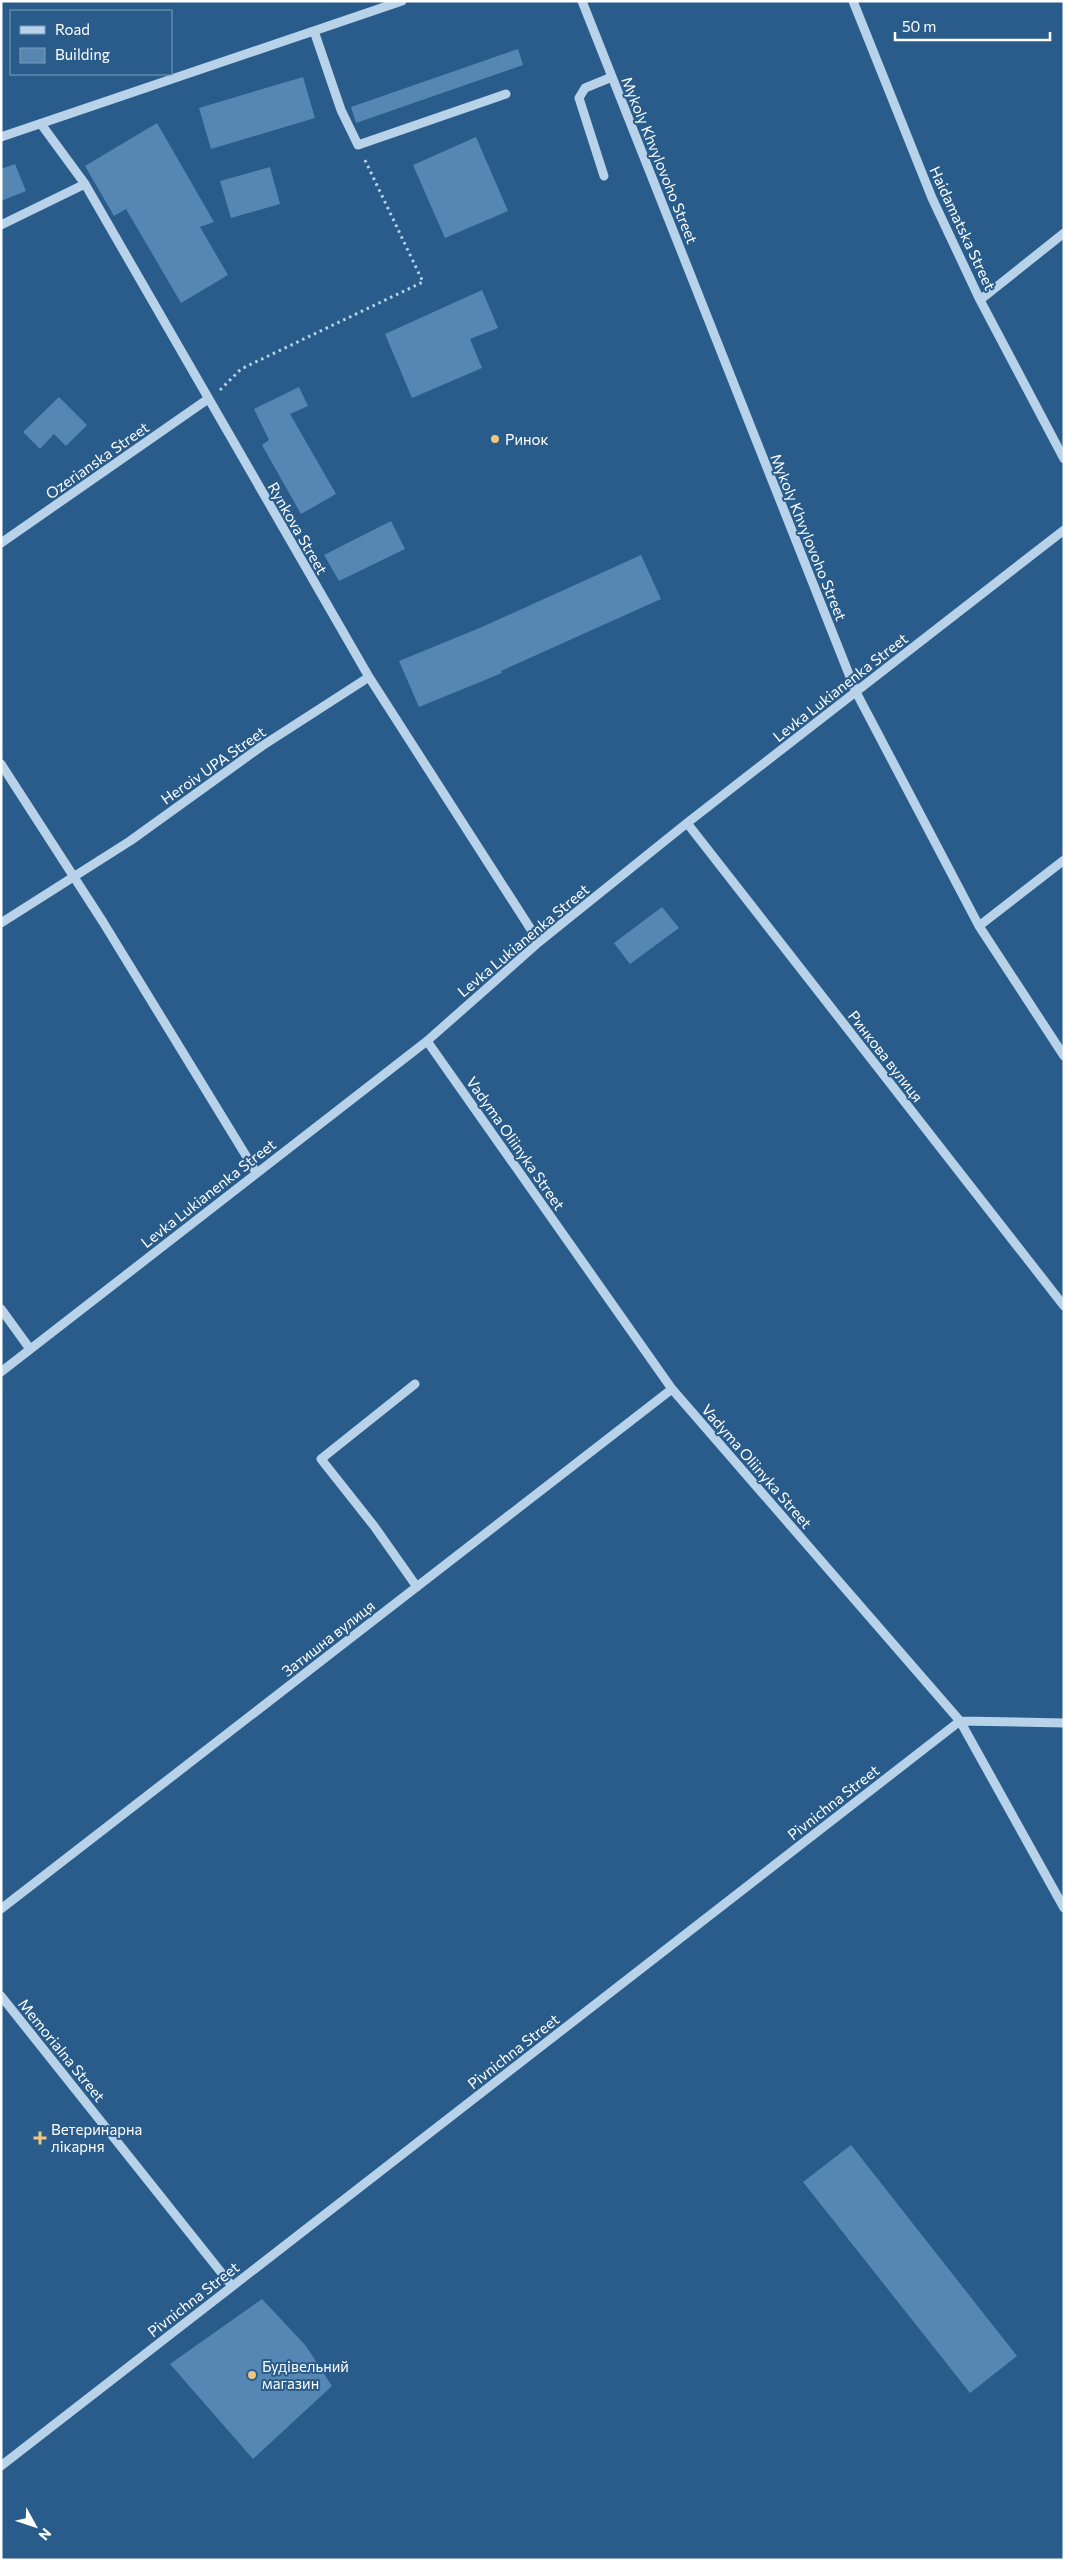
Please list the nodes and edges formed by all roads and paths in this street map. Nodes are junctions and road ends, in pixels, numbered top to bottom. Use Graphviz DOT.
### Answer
graph roads {
  1 [pos="402,1"];
  2 [pos="582,1"];
  3 [pos="853,1"];
  4 [pos="314,31"];
  5 [pos="612,77"];
  6 [pos="506,94"];
  7 [pos="41,124"];
  8 [pos="1,137"];
  9 [pos="358,145"];
  10 [pos="604,176"];
  11 [pos="85,184"];
  12 [pos="1,225"];
  13 [pos="1064,232"];
  14 [pos="980,300"];
  15 [pos="208,399"];
  16 [pos="1064,459"];
  17 [pos="1064,530"];
  18 [pos="1,543"];
  19 [pos="369,677"];
  20 [pos="856,692"];
  21 [pos="1,764"];
  22 [pos="687,823"];
  23 [pos="1064,860"];
  24 [pos="74,876"];
  25 [pos="1,923"];
  26 [pos="979,926"];
  27 [pos="539,942"];
  28 [pos="427,1041"];
  29 [pos="1064,1056"];
  30 [pos="256,1172"];
  31 [pos="1063,1305"];
  32 [pos="1,1309"];
  33 [pos="30,1349"];
  34 [pos="1,1372"];
  35 [pos="415,1384"];
  36 [pos="672,1389"];
  37 [pos="417,1587"];
  38 [pos="960,1721"];
  39 [pos="1064,1723"];
  40 [pos="1064,1908"];
  41 [pos="1,1909"];
  42 [pos="1,1996"];
  43 [pos="232,2286"];
  44 [pos="1,2466"];
  1 -- 4 [label="street"];
  2 -- 5 [label="street, Mykoly Khvylovoho Street"];
  3 -- 14 [label="street, Haidamatska Street"];
  4 -- 7 [label="street"];
  4 -- 9 [label="street"];
  5 -- 10 [label="street"];
  5 -- 20 [label="street, Mykoly Khvylovoho Street"];
  6 -- 9 [label="street"];
  7 -- 8 [label="street"];
  7 -- 11 [label="street, Rynkova Street"];
  9 -- 15 [label="path"];
  11 -- 12 [label="street"];
  11 -- 15 [label="street, Rynkova Street"];
  13 -- 14 [label="street"];
  14 -- 16 [label="street, Haidamatska Street"];
  15 -- 18 [label="street, Ozerianska Street"];
  15 -- 19 [label="street, Rynkova Street"];
  17 -- 20 [label="street, Levka Lukianenka Street"];
  19 -- 24 [label="street, Heroiv UPA Street"];
  19 -- 27 [label="street, Rynkova Street"];
  20 -- 22 [label="street, Levka Lukianenka Street"];
  20 -- 26 [label="street, Mykoly Khvylovoho Street"];
  21 -- 24 [label="street"];
  22 -- 27 [label="street, Levka Lukianenka Street"];
  22 -- 31 [label="street, Ринкова вулиця"];
  23 -- 26 [label="street"];
  24 -- 25 [label="street, Heroiv UPA Street"];
  24 -- 30 [label="street"];
  26 -- 29 [label="street, Mykoly Khvylovoho Street"];
  27 -- 28 [label="street, Levka Lukianenka Street"];
  28 -- 30 [label="street, Levka Lukianenka Street"];
  28 -- 36 [label="street, Vadyma Oliinyka Street"];
  30 -- 33 [label="street, Levka Lukianenka Street"];
  32 -- 33 [label="street"];
  33 -- 34 [label="street, Levka Lukianenka Street"];
  35 -- 37 [label="street"];
  36 -- 37 [label="street, Затишна вулиця"];
  36 -- 38 [label="street, Vadyma Oliinyka Street"];
  37 -- 41 [label="street, Затишна вулиця"];
  38 -- 39 [label="street"];
  38 -- 40 [label="street, Vadyma Oliinyka Street"];
  38 -- 43 [label="street, Pivnichna Street"];
  42 -- 43 [label="street, Memorialna Street"];
  43 -- 44 [label="street, Pivnichna Street"];
}
